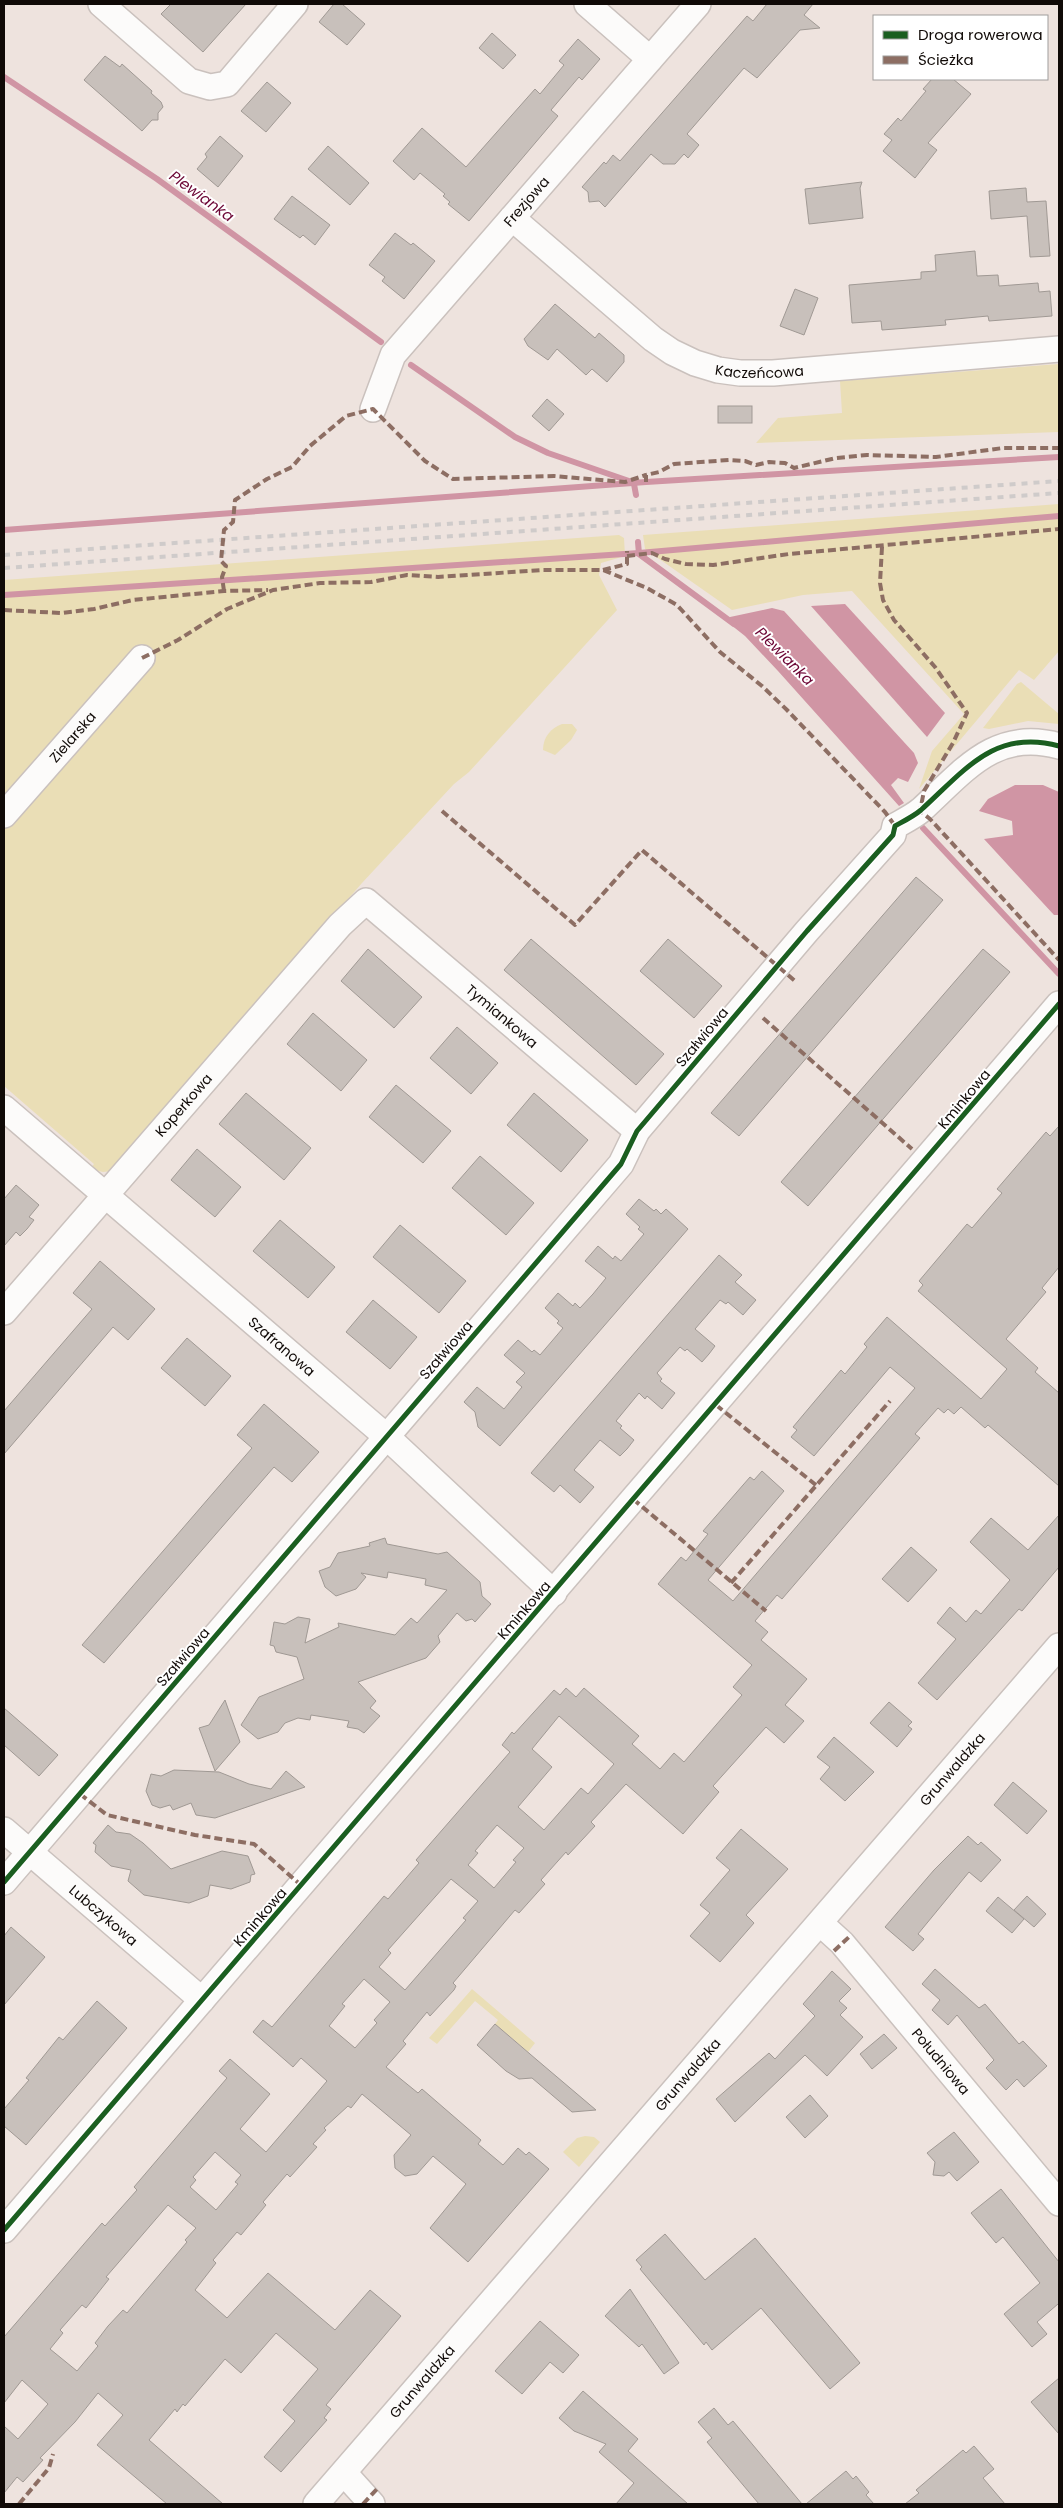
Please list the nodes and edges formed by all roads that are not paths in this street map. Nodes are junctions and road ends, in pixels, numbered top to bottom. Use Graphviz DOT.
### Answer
graph roads {
  1 [pos="101,4"];
  2 [pos="295,4"];
  3 [pos="587,4"];
  4 [pos="698,4"];
  5 [pos="650,59"];
  6 [pos="512,218"];
  7 [pos="1059,350"];
  8 [pos="372,409"];
  9 [pos="142,658"];
  10 [pos="1059,746"];
  11 [pos="4,815"];
  12 [pos="366,901"];
  13 [pos="1059,1004"];
  14 [pos="4,1108"];
  15 [pos="637,1132"];
  16 [pos="105,1194"];
  17 [pos="4,1312"];
  18 [pos="387,1437"];
  19 [pos="554,1593"];
  20 [pos="1059,1646"];
  21 [pos="4,1830"];
  22 [pos="30,1853"];
  23 [pos="4,1882"];
  24 [pos="820,1923"];
  25 [pos="202,2000"];
  26 [pos="1059,2203"];
  27 [pos="4,2230"];
  28 [pos="344,2473"];
  29 [pos="316,2504"];
  30 [pos="372,2504"];
  1 -- 2 [label="street"];
  3 -- 5 [label="street"];
  4 -- 5 [label="street, Frezjowa"];
  5 -- 6 [label="street, Frezjowa"];
  6 -- 7 [label="street, Kaczeńcowa"];
  6 -- 8 [label="street, Frezjowa"];
  9 -- 11 [label="street, Zielarska"];
  10 -- 15 [label="street, Szałwiowa"];
  12 -- 15 [label="street, Tymiankowa"];
  12 -- 16 [label="street, Koperkowa"];
  13 -- 19 [label="street, Kminkowa"];
  14 -- 16 [label="street, Szafranowa"];
  15 -- 18 [label="street, Szałwiowa"];
  16 -- 17 [label="street, Koperkowa"];
  16 -- 18 [label="street, Szafranowa"];
  18 -- 19 [label="street, Szafranowa"];
  18 -- 22 [label="street, Szałwiowa"];
  19 -- 25 [label="street, Kminkowa"];
  20 -- 24 [label="street, Grunwaldzka"];
  21 -- 22 [label="street, Lubczykowa"];
  22 -- 23 [label="street, Szałwiowa"];
  22 -- 25 [label="street, Lubczykowa"];
  24 -- 26 [label="street, Południowa"];
  24 -- 28 [label="street, Grunwaldzka"];
  25 -- 27 [label="street, Kminkowa"];
  28 -- 29 [label="street, Grunwaldzka"];
  28 -- 30 [label="street"];
}
